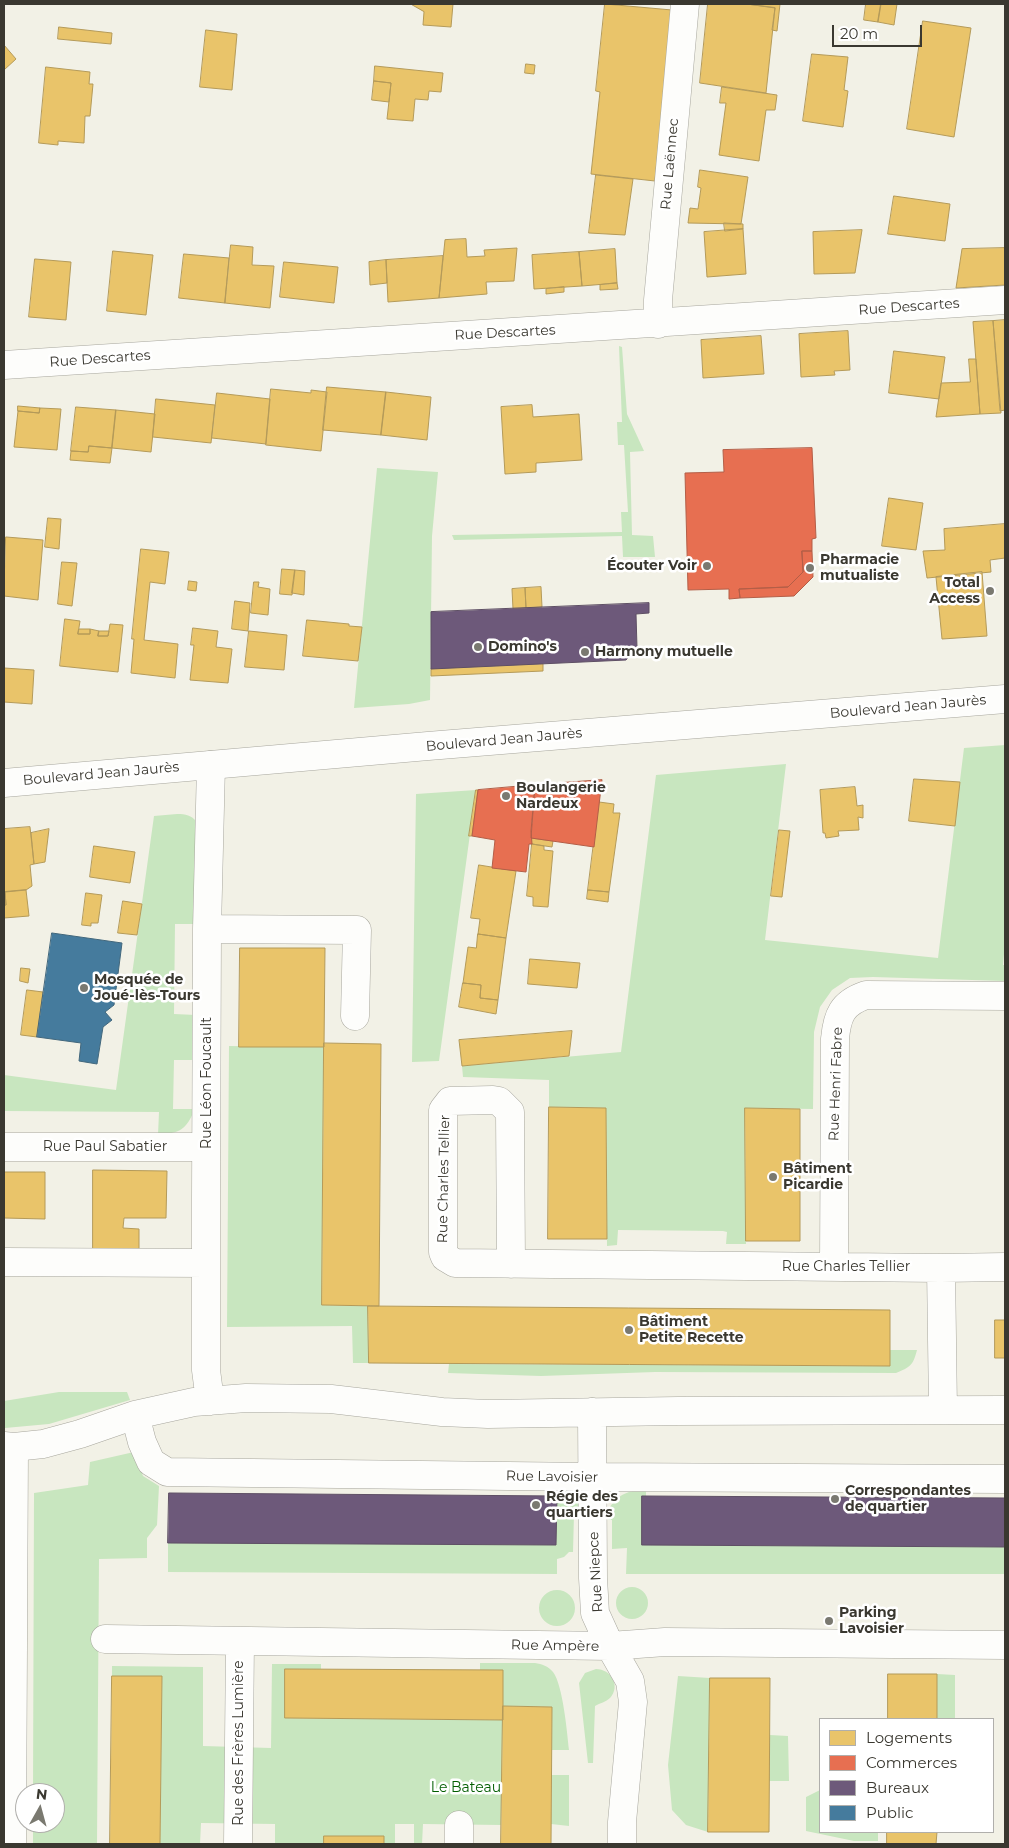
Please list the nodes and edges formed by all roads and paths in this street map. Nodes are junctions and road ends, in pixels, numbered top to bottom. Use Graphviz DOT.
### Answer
graph roads {
  1 [pos="685,4"];
  2 [pos="1005,300"];
  3 [pos="658,324"];
  4 [pos="4,365"];
  5 [pos="1005,699"];
  6 [pos="211,765"];
  7 [pos="4,783"];
  8 [pos="207,929"];
  9 [pos="1005,996"];
  10 [pos="356,1016"];
  11 [pos="4,1147"];
  12 [pos="206,1147"];
  13 [pos="4,1262"];
  14 [pos="206,1263"];
  15 [pos="511,1264"];
  16 [pos="834,1267"];
  17 [pos="1005,1267"];
  18 [pos="941,1268"];
  19 [pos="210,1401"];
  20 [pos="943,1410"];
  21 [pos="1005,1410"];
  22 [pos="592,1412"];
  23 [pos="135,1415"];
  24 [pos="9,1446"];
  25 [pos="593,1477"];
  26 [pos="1005,1479"];
  27 [pos="105,1639"];
  28 [pos="240,1641"];
  29 [pos="1005,1645"];
  30 [pos="610,1646"];
  31 [pos="238,1834"];
  32 [pos="12,1844"];
  33 [pos="622,1844"];
  1 -- 3 [label="street, Rue Laënnec"];
  2 -- 3 [label="street, Rue Descartes"];
  3 -- 4 [label="street, Rue Descartes"];
  5 -- 6 [label="street, Boulevard Jean Jaurès"];
  6 -- 7 [label="street, Boulevard Jean Jaurès"];
  6 -- 8 [label="street, Rue Léon Foucault"];
  8 -- 10 [label="street"];
  8 -- 12 [label="street, Rue Léon Foucault"];
  9 -- 16 [label="street, Rue Henri Fabre"];
  11 -- 12 [label="street, Rue Paul Sabatier"];
  12 -- 14 [label="street, Rue Léon Foucault"];
  13 -- 14 [label="street"];
  14 -- 19 [label="street, Rue Léon Foucault"];
  15 -- 15 [label="street, Rue Charles Tellier"];
  15 -- 16 [label="street, Rue Charles Tellier"];
  16 -- 18 [label="street, Rue Charles Tellier"];
  17 -- 18 [label="street, Rue Charles Tellier"];
  18 -- 20 [label="street"];
  19 -- 22 [label="street"];
  19 -- 23 [label="street"];
  20 -- 21 [label="street"];
  20 -- 22 [label="street"];
  22 -- 25 [label="street, Rue Niepce"];
  23 -- 24 [label="street"];
  23 -- 25 [label="street, Rue Lavoisier"];
  24 -- 32 [label="street"];
  25 -- 26 [label="street, Rue Lavoisier"];
  25 -- 30 [label="street, Rue Niepce"];
  27 -- 28 [label="street, Rue Ampère"];
  28 -- 30 [label="street, Rue Ampère"];
  28 -- 31 [label="street, Rue des Frères Lumière"];
  29 -- 30 [label="street, Rue Ampère"];
  30 -- 33 [label="street, Rue Niepce"];
}
